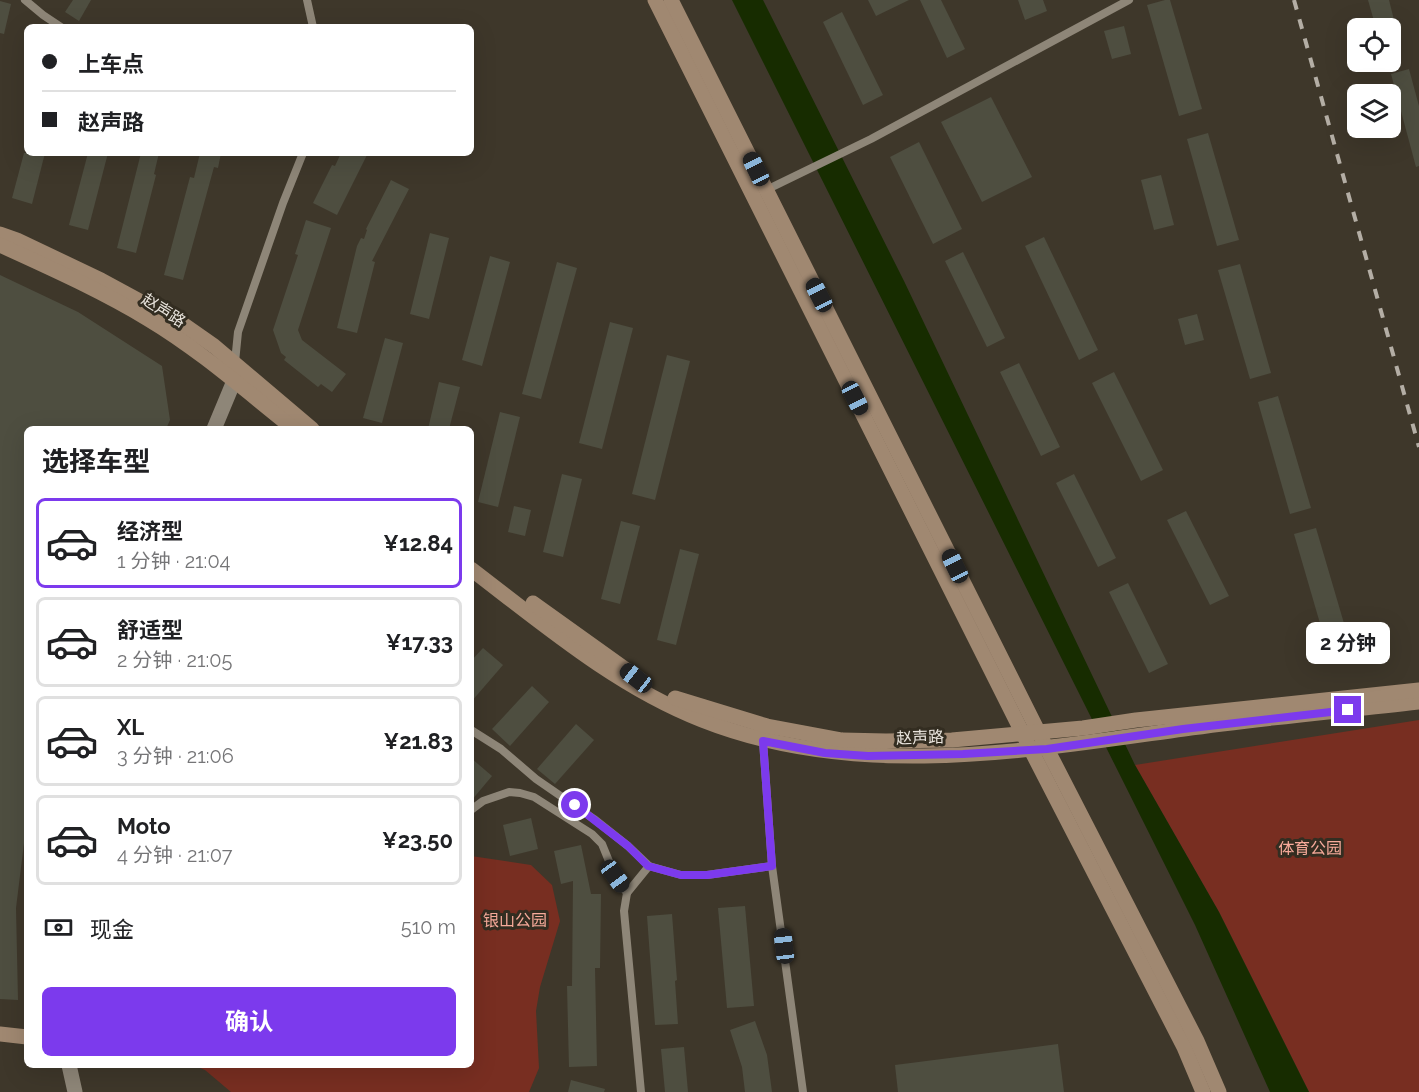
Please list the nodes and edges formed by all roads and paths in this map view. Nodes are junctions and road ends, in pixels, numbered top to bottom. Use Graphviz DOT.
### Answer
graph roads {
  1 [pos="25,0"];
  2 [pos="307,0"];
  3 [pos="655,0"];
  4 [pos="671,0"];
  5 [pos="1129,0"];
  6 [pos="56,24"];
  7 [pos="312,24"];
  8 [pos="302,156"];
  9 [pos="766,190"];
  10 [pos="0,234"];
  11 [pos="0,245"];
  12 [pos="235,364"];
  13 [pos="234,381"];
  14 [pos="215,426"];
  15 [pos="290,426"];
  16 [pos="308,426"];
  17 [pos="474,558"];
  18 [pos="474,571"];
  19 [pos="1419,690"];
  20 [pos="1419,702"];
  21 [pos="474,732"];
  22 [pos="1039,732"];
  23 [pos="1023,734"];
  24 [pos="763,741"];
  25 [pos="1047,749"];
  26 [pos="1031,750"];
  27 [pos="474,808"];
  28 [pos="648,866"];
  29 [pos="772,866"];
  30 [pos="627,893"];
  31 [pos="0,1034"];
  32 [pos="24,1037"];
  33 [pos="70,1068"];
  34 [pos="75,1092"];
  35 [pos="641,1092"];
  36 [pos="803,1092"];
  37 [pos="1203,1092"];
  38 [pos="1219,1092"];
  1 -- 6 [label="lane"];
  2 -- 7 [label="lane"];
  3 -- 23 [label="street"];
  4 -- 9 [label="street"];
  5 -- 9 [label="lane"];
  8 -- 12 [label="lane"];
  9 -- 22 [label="street"];
  10 -- 12 [label="street"];
  11 -- 13 [label="street, 赵声路"];
  12 -- 13 [label="lane"];
  12 -- 16 [label="street"];
  13 -- 14 [label="street"];
  13 -- 15 [label="street, 赵声路"];
  17 -- 23 [label="street"];
  18 -- 24 [label="street, 赵声路"];
  19 -- 22 [label="street"];
  20 -- 25 [label="street, 赵声路"];
  21 -- 28 [label="lane"];
  22 -- 23 [label="street"];
  22 -- 25 [label="street"];
  23 -- 26 [label="street"];
  24 -- 26 [label="street, 赵声路"];
  24 -- 29 [label="lane"];
  25 -- 26 [label="street, 赵声路"];
  25 -- 38 [label="street"];
  26 -- 37 [label="street"];
  27 -- 30 [label="lane"];
  28 -- 29 [label="lane"];
  28 -- 30 [label="lane"];
  29 -- 36 [label="lane"];
  30 -- 35 [label="lane"];
  31 -- 32 [label="street"];
  33 -- 34 [label="street"];
}
